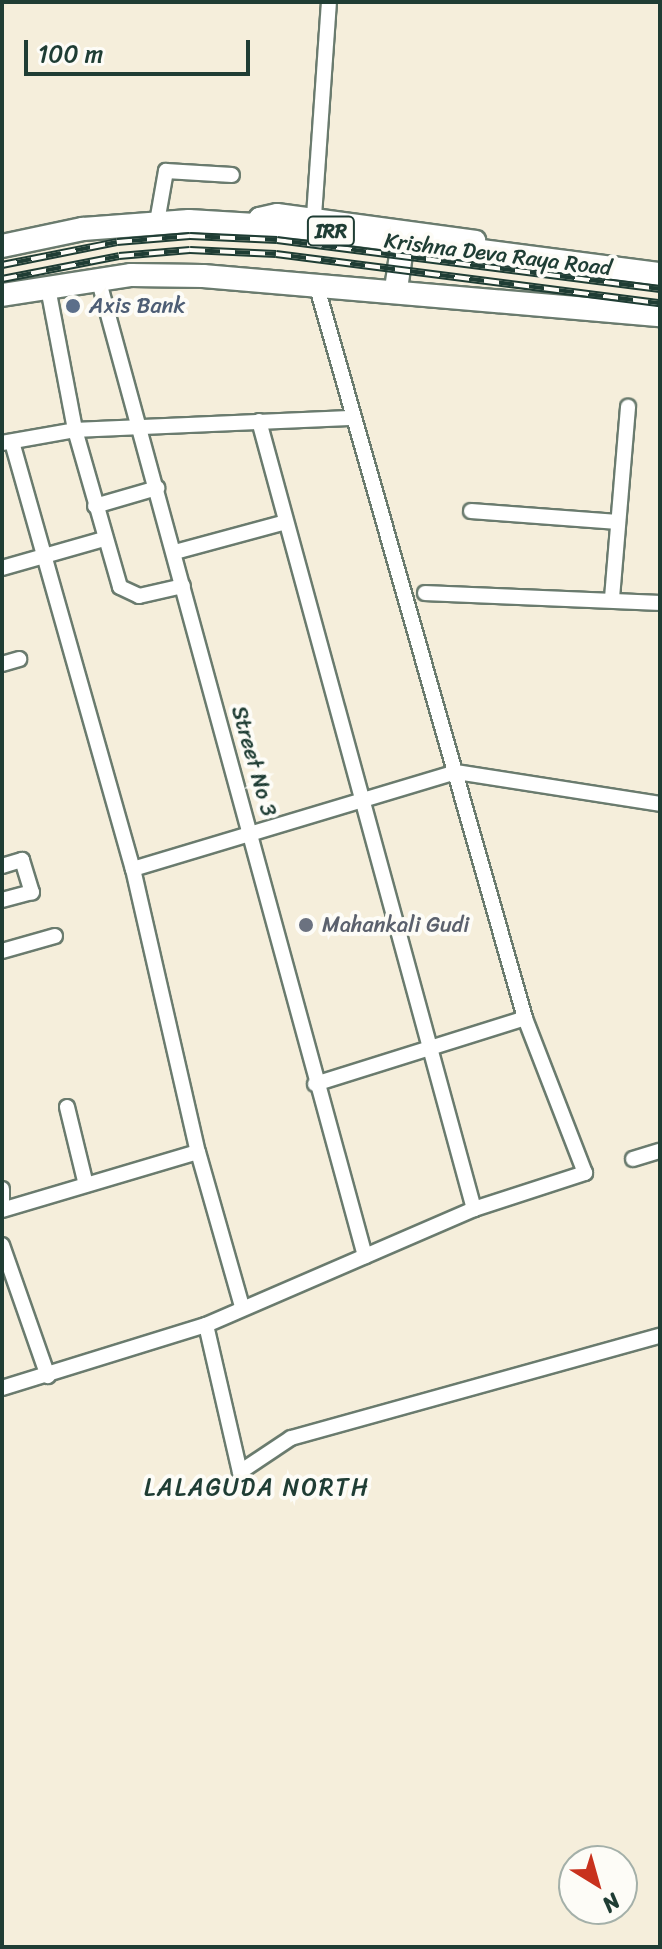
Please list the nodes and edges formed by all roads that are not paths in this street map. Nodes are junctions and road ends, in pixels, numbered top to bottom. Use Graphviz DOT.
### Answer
graph roads {
  1 [pos="329,2"];
  2 [pos="232,175"];
  3 [pos="314,216"];
  4 [pos="157,222"];
  5 [pos="253,225"];
  6 [pos="403,241"];
  7 [pos="2,246"];
  8 [pos="537,260"];
  9 [pos="660,274"];
  10 [pos="98,278"];
  11 [pos="316,284"];
  12 [pos="48,288"];
  13 [pos="396,289"];
  14 [pos="2,295"];
  15 [pos="660,315"];
  16 [pos="628,407"];
  17 [pos="354,418"];
  18 [pos="259,421"];
  19 [pos="141,427"];
  20 [pos="75,430"];
  21 [pos="7,443"];
  22 [pos="157,488"];
  23 [pos="95,506"];
  24 [pos="471,511"];
  25 [pos="286,522"];
  26 [pos="618,522"];
  27 [pos="104,539"];
  28 [pos="175,552"];
  29 [pos="44,555"];
  30 [pos="2,568"];
  31 [pos="183,586"];
  32 [pos="425,593"];
  33 [pos="612,598"];
  34 [pos="660,603"];
  35 [pos="19,659"];
  36 [pos="2,664"];
  37 [pos="456,772"];
  38 [pos="362,798"];
  39 [pos="660,804"];
  40 [pos="251,832"];
  41 [pos="29,850"];
  42 [pos="2,857"];
  43 [pos="2,866"];
  44 [pos="133,869"];
  45 [pos="2,900"];
  46 [pos="55,936"];
  47 [pos="2,951"];
  48 [pos="525,1018"];
  49 [pos="430,1048"];
  50 [pos="315,1084"];
  51 [pos="67,1107"];
  52 [pos="660,1151"];
  53 [pos="198,1152"];
  54 [pos="633,1159"];
  55 [pos="86,1185"];
  56 [pos="2,1189"];
  57 [pos="2,1203"];
  58 [pos="474,1209"];
  59 [pos="2,1210"];
  60 [pos="2,1245"];
  61 [pos="365,1256"];
  62 [pos="242,1306"];
  63 [pos="206,1325"];
  64 [pos="660,1336"];
  65 [pos="48,1376"];
  66 [pos="2,1388"];
  1 -- 3 [label="street"];
  2 -- 4 [label="street"];
  3 -- 5 [label="street"];
  3 -- 8 [label="street"];
  4 -- 5 [label="main road, Krishna Deva Raya Road / IRR"];
  4 -- 7 [label="main road, Krishna Deva Raya Road / IRR"];
  5 -- 6 [label="main road, Krishna Deva Raya Road / IRR"];
  6 -- 8 [label="main road, Krishna Deva Raya Road / IRR"];
  6 -- 13 [label="main road"];
  8 -- 9 [label="main road, Krishna Deva Raya Road / IRR"];
  10 -- 11 [label="main road, Krishna Deva Raya Road"];
  10 -- 12 [label="main road, Krishna Deva Raya Road"];
  10 -- 19 [label="street, Street No 3"];
  11 -- 13 [label="main road, Krishna Deva Raya Road"];
  11 -- 17 [label="street"];
  12 -- 14 [label="main road, Krishna Deva Raya Road"];
  12 -- 20 [label="street"];
  13 -- 15 [label="main road, Krishna Deva Raya Road"];
  16 -- 26 [label="street"];
  17 -- 18 [label="street"];
  17 -- 37 [label="street"];
  18 -- 19 [label="street"];
  18 -- 25 [label="street"];
  19 -- 20 [label="street"];
  19 -- 22 [label="street, Street No 3"];
  20 -- 21 [label="street"];
  20 -- 23 [label="street"];
  21 -- 29 [label="street"];
  22 -- 23 [label="street"];
  22 -- 28 [label="street, Street No 3"];
  23 -- 27 [label="street"];
  24 -- 26 [label="street"];
  25 -- 28 [label="street"];
  25 -- 38 [label="street"];
  26 -- 33 [label="street"];
  27 -- 29 [label="street"];
  27 -- 31 [label="street"];
  28 -- 31 [label="street, Street No 3"];
  29 -- 30 [label="street"];
  29 -- 44 [label="street"];
  31 -- 40 [label="street, Street No 3"];
  32 -- 33 [label="street"];
  33 -- 34 [label="street"];
  35 -- 36 [label="street"];
  37 -- 38 [label="street"];
  37 -- 39 [label="street"];
  37 -- 48 [label="street"];
  38 -- 40 [label="street"];
  38 -- 49 [label="street"];
  40 -- 44 [label="street"];
  40 -- 50 [label="street, Street No 3"];
  41 -- 42 [label="street"];
  43 -- 45 [label="street"];
  44 -- 53 [label="street"];
  46 -- 47 [label="street"];
  48 -- 49 [label="street"];
  48 -- 58 [label="street"];
  49 -- 50 [label="street"];
  49 -- 58 [label="street"];
  50 -- 61 [label="street, Street No 3"];
  51 -- 55 [label="street"];
  52 -- 54 [label="street"];
  53 -- 55 [label="street"];
  53 -- 62 [label="street"];
  55 -- 59 [label="street"];
  56 -- 57 [label="street"];
  58 -- 61 [label="street"];
  60 -- 65 [label="street"];
  61 -- 62 [label="street"];
  62 -- 63 [label="street"];
  63 -- 64 [label="street"];
  63 -- 65 [label="street"];
  65 -- 66 [label="street"];
}
